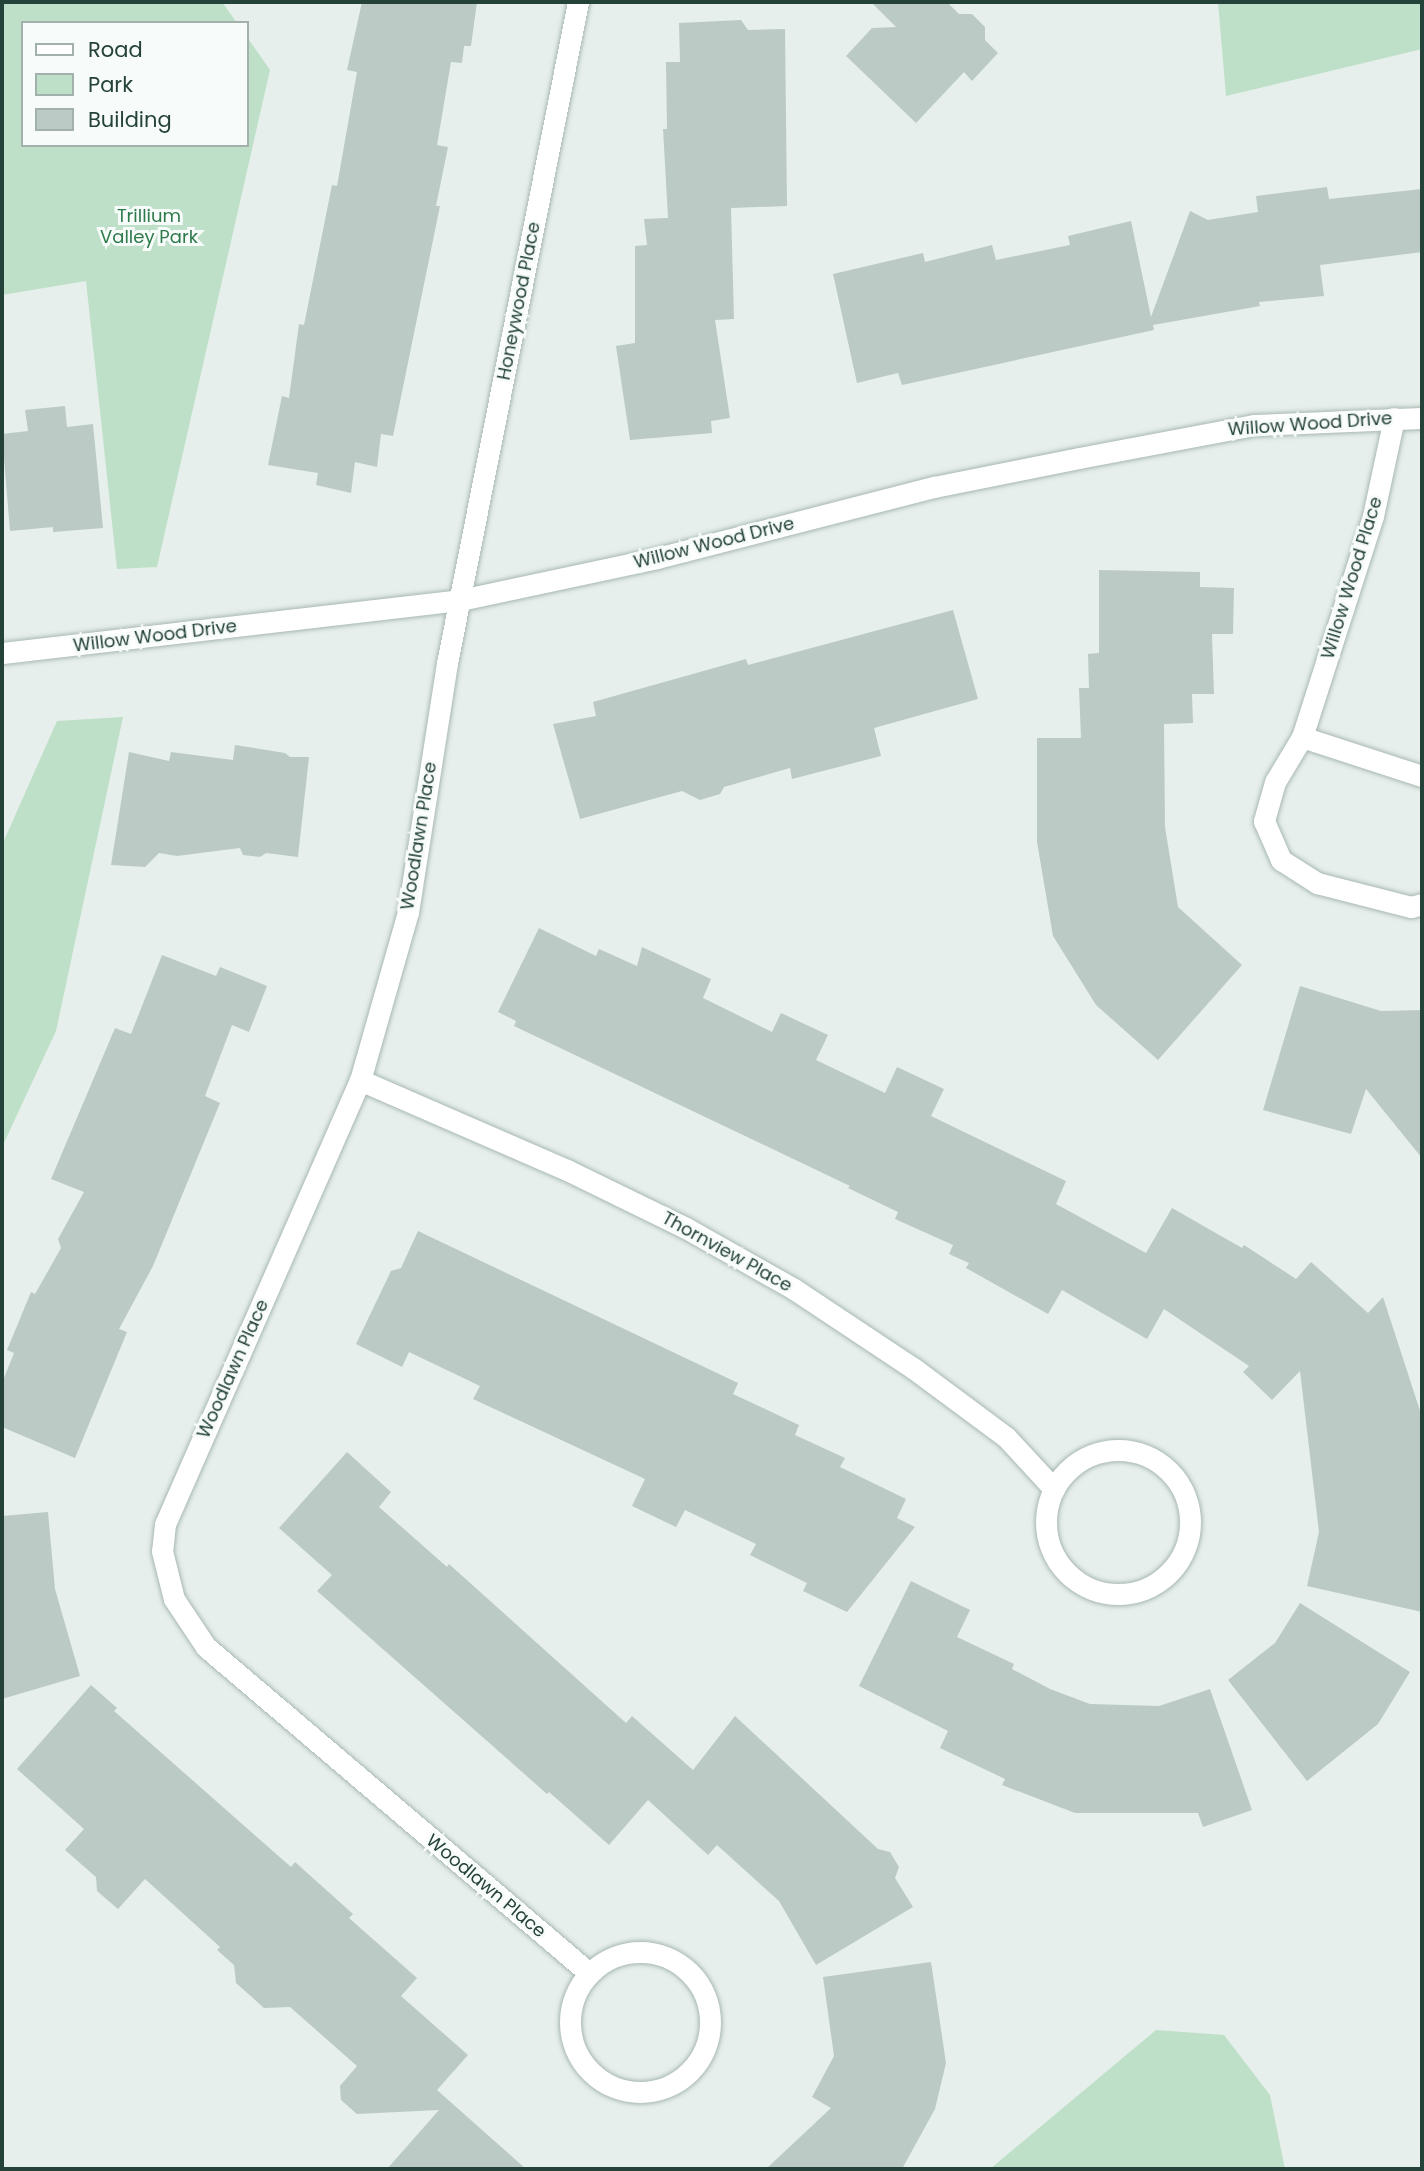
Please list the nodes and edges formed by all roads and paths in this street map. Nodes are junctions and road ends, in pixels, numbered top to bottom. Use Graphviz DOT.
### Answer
graph roads {
  1 [pos="578,2"];
  2 [pos="1394,418"];
  3 [pos="1422,418"];
  4 [pos="460,600"];
  5 [pos="2,653"];
  6 [pos="1303,737"];
  7 [pos="1422,776"];
  8 [pos="1422,904"];
  9 [pos="360,1080"];
  10 [pos="1054,1489"];
  11 [pos="589,1973"];
  1 -- 4 [label="street, Honeywood Place"];
  2 -- 3 [label="street, Willow Wood Drive"];
  2 -- 4 [label="street, Willow Wood Drive"];
  2 -- 6 [label="street, Willow Wood Place"];
  4 -- 5 [label="street, Willow Wood Drive"];
  4 -- 9 [label="street, Woodlawn Place"];
  6 -- 7 [label="street"];
  6 -- 8 [label="street, Willow Wood Place"];
  9 -- 10 [label="street, Thornview Place"];
  9 -- 11 [label="street, Woodlawn Place"];
  10 -- 10 [label="street"];
  11 -- 11 [label="street"];
}
